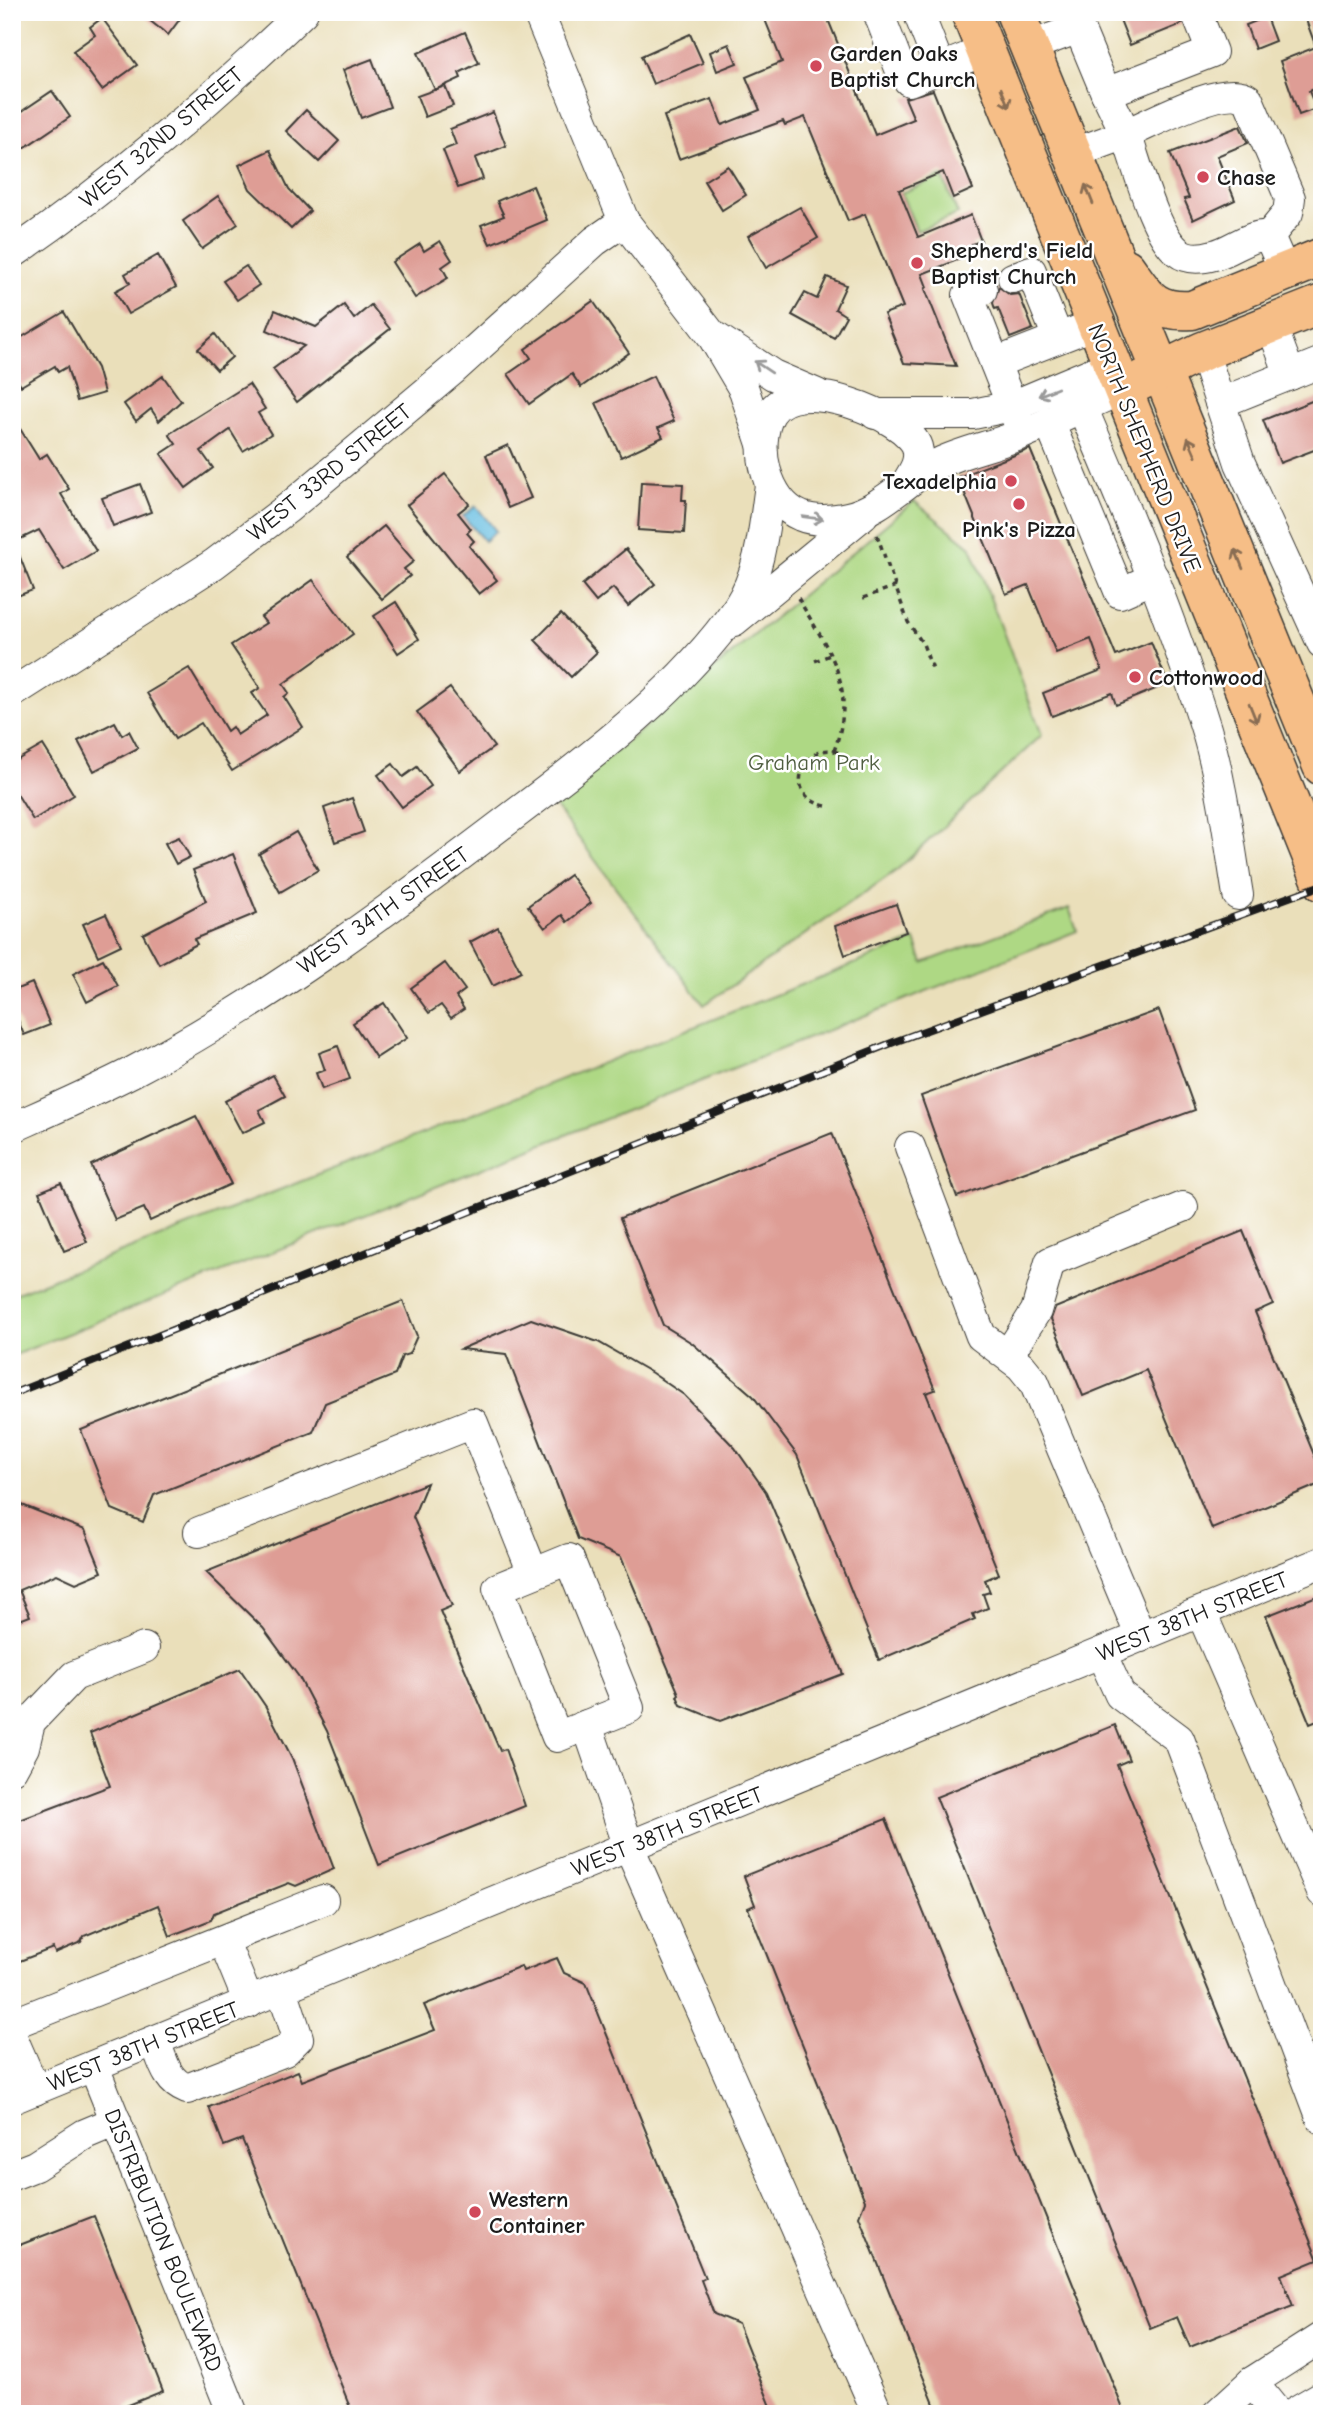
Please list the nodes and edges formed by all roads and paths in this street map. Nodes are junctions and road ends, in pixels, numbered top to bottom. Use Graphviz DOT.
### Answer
graph roads {
  1 [pos="303,12"];
  2 [pos="538,12"];
  3 [pos="878,12"];
  4 [pos="918,12"];
  5 [pos="970,12"];
  6 [pos="1196,12"];
  7 [pos="1075,20"];
  8 [pos="1021,29"];
  9 [pos="988,56"];
  10 [pos="940,68"];
  11 [pos="1106,93"];
  12 [pos="1126,134"];
  13 [pos="1072,154"];
  14 [pos="624,221"];
  15 [pos="1110,247"];
  16 [pos="1277,253"];
  17 [pos="12,254"];
  18 [pos="1322,257"];
  19 [pos="1322,273"];
  20 [pos="1322,304"];
  21 [pos="1095,324"];
  22 [pos="1271,324"];
  23 [pos="711,334"];
  24 [pos="1058,338"];
  25 [pos="1203,351"];
  26 [pos="1002,360"];
  27 [pos="1155,361"];
  28 [pos="1322,362"];
  29 [pos="1290,375"];
  30 [pos="1116,377"];
  31 [pos="818,394"];
  32 [pos="1220,402"];
  33 [pos="1012,406"];
  34 [pos="1082,407"];
  35 [pos="874,414"];
  36 [pos="1036,428"];
  37 [pos="762,444"];
  38 [pos="907,482"];
  39 [pos="770,485"];
  40 [pos="866,513"];
  41 [pos="1196,572"];
  42 [pos="787,579"];
  43 [pos="1156,583"];
  44 [pos="896,586"];
  45 [pos="863,598"];
  46 [pos="715,637"];
  47 [pos="1322,642"];
  48 [pos="830,654"];
  49 [pos="815,661"];
  50 [pos="937,664"];
  51 [pos="12,693"];
  52 [pos="834,751"];
  53 [pos="852,765"];
  54 [pos="1322,766"];
  55 [pos="826,806"];
  56 [pos="1322,882"];
  57 [pos="1238,895"];
  58 [pos="12,1128"];
  59 [pos="910,1147"];
  60 [pos="1183,1208"];
  61 [pos="1008,1355"];
  62 [pos="199,1532"];
  63 [pos="1322,1562"];
  64 [pos="533,1573"];
  65 [pos="1201,1612"];
  66 [pos="1141,1637"];
  67 [pos="144,1648"];
  68 [pos="1101,1653"];
  69 [pos="21,1722"];
  70 [pos="587,1725"];
  71 [pos="12,1769"];
  72 [pos="629,1847"];
  73 [pos="1322,1892"];
  74 [pos="323,1900"];
  75 [pos="224,1942"];
  76 [pos="282,1989"];
  77 [pos="249,2003"];
  78 [pos="12,2024"];
  79 [pos="12,2037"];
  80 [pos="155,2041"];
  81 [pos="94,2067"];
  82 [pos="23,2095"];
  83 [pos="1322,2119"];
  84 [pos="116,2121"];
  85 [pos="12,2175"];
  86 [pos="1322,2337"];
  87 [pos="1252,2382"];
  88 [pos="1322,2396"];
  89 [pos="233,2414"];
  90 [pos="878,2414"];
  91 [pos="1217,2414"];
  92 [pos="1278,2414"];
  93 [pos="1291,2414"];
  1 -- 17 [label="street, WEST 32ND STREET"];
  2 -- 14 [label="street"];
  3 -- 10 [label="street"];
  4 -- 10 [label="street"];
  5 -- 9 [label="main road, NORTH SHEPHERD DRIVE"];
  6 -- 11 [label="street"];
  7 -- 8 [label="street"];
  7 -- 11 [label="street"];
  8 -- 9 [label="main road"];
  8 -- 13 [label="main road, NORTH SHEPHERD DRIVE"];
  9 -- 10 [label="street"];
  9 -- 21 [label="main road, NORTH SHEPHERD DRIVE, one-way"];
  11 -- 12 [label="street"];
  12 -- 13 [label="street"];
  12 -- 16 [label="street"];
  12 -- 16 [label="street"];
  15 -- 13 [label="main road, NORTH SHEPHERD DRIVE, one-way"];
  14 -- 23 [label="street"];
  14 -- 51 [label="street, WEST 33RD STREET"];
  15 -- 16 [label="main road"];
  15 -- 27 [label="main road, NORTH SHEPHERD DRIVE"];
  16 -- 18 [label="main road"];
  19 -- 27 [label="main road"];
  20 -- 22 [label="main road"];
  21 -- 24 [label="street"];
  21 -- 30 [label="main road, NORTH SHEPHERD DRIVE"];
  22 -- 25 [label="main road"];
  22 -- 29 [label="street"];
  31 -- 23 [label="street, one-way"];
  23 -- 37 [label="street"];
  24 -- 26 [label="street"];
  24 -- 26 [label="street"];
  25 -- 27 [label="main road"];
  25 -- 32 [label="street"];
  26 -- 33 [label="street"];
  27 -- 30 [label="main road"];
  54 -- 27 [label="main road, NORTH SHEPHERD DRIVE, one-way"];
  28 -- 29 [label="street"];
  29 -- 32 [label="street"];
  30 -- 33 [label="street, one-way"];
  30 -- 34 [label="street"];
  30 -- 41 [label="main road, NORTH SHEPHERD DRIVE"];
  31 -- 35 [label="street"];
  31 -- 37 [label="street"];
  32 -- 47 [label="street"];
  33 -- 35 [label="street"];
  33 -- 36 [label="street"];
  34 -- 36 [label="street"];
  34 -- 43 [label="street"];
  35 -- 38 [label="street"];
  36 -- 38 [label="street"];
  36 -- 43 [label="street"];
  37 -- 39 [label="street"];
  38 -- 40 [label="street"];
  39 -- 40 [label="street, one-way"];
  39 -- 46 [label="street, WEST 34TH STREET"];
  40 -- 42 [label="street, WEST 34TH STREET"];
  40 -- 44 [label="path"];
  41 -- 43 [label="street"];
  41 -- 56 [label="main road, NORTH SHEPHERD DRIVE, one-way"];
  42 -- 46 [label="street, WEST 34TH STREET"];
  42 -- 48 [label="path"];
  43 -- 57 [label="street"];
  44 -- 45 [label="path"];
  44 -- 50 [label="path"];
  46 -- 58 [label="street, WEST 34TH STREET"];
  48 -- 49 [label="path"];
  48 -- 52 [label="path"];
  52 -- 53 [label="path"];
  52 -- 55 [label="path"];
  59 -- 61 [label="street"];
  60 -- 61 [label="street"];
  61 -- 66 [label="street"];
  62 -- 64 [label="street"];
  63 -- 65 [label="street, WEST 38TH STREET"];
  64 -- 70 [label="street"];
  64 -- 70 [label="street"];
  65 -- 66 [label="street, WEST 38TH STREET"];
  65 -- 73 [label="street"];
  66 -- 68 [label="street, WEST 38TH STREET"];
  67 -- 69 [label="street"];
  68 -- 72 [label="street, WEST 38TH STREET"];
  68 -- 83 [label="street"];
  69 -- 71 [label="street"];
  70 -- 72 [label="street"];
  72 -- 76 [label="street, WEST 38TH STREET"];
  72 -- 90 [label="street"];
  74 -- 75 [label="street"];
  75 -- 77 [label="street"];
  75 -- 78 [label="street"];
  76 -- 77 [label="street, WEST 38TH STREET"];
  76 -- 80 [label="street"];
  77 -- 80 [label="street, WEST 38TH STREET"];
  79 -- 82 [label="street"];
  80 -- 81 [label="street, WEST 38TH STREET"];
  81 -- 82 [label="street, WEST 38TH STREET"];
  81 -- 84 [label="street, DISTRIBUTION BOULEVARD"];
  84 -- 85 [label="street"];
  84 -- 89 [label="street, DISTRIBUTION BOULEVARD"];
  86 -- 87 [label="street"];
  87 -- 91 [label="street"];
  87 -- 92 [label="street"];
  88 -- 93 [label="street"];
}
